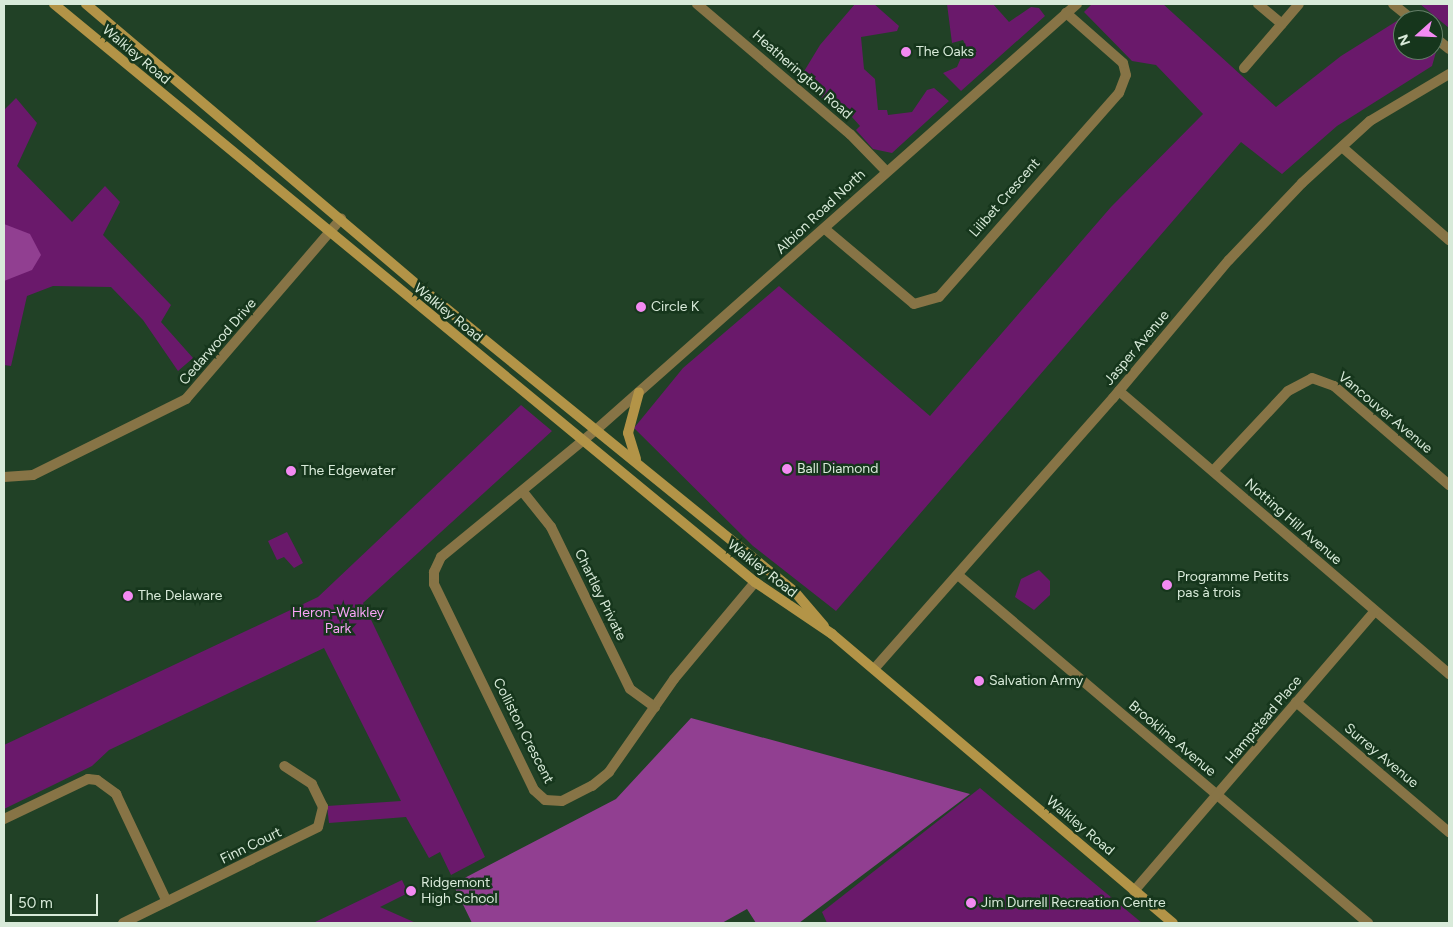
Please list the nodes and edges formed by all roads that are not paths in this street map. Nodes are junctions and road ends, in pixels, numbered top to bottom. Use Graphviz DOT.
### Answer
graph roads {
  1 [pos="54,4"];
  2 [pos="86,4"];
  3 [pos="697,4"];
  4 [pos="1076,4"];
  5 [pos="1258,4"];
  6 [pos="1299,4"];
  7 [pos="1066,14"];
  8 [pos="1282,24"];
  9 [pos="1244,68"];
  10 [pos="1449,74"];
  11 [pos="1342,147"];
  12 [pos="886,171"];
  13 [pos="341,219"];
  14 [pos="826,229"];
  15 [pos="328,234"];
  16 [pos="1449,240"];
  17 [pos="1119,390"];
  18 [pos="639,392"];
  19 [pos="597,428"];
  20 [pos="584,441"];
  21 [pos="637,460"];
  22 [pos="1214,470"];
  23 [pos="4,477"];
  24 [pos="1449,485"];
  25 [pos="523,492"];
  26 [pos="958,575"];
  27 [pos="755,582"];
  28 [pos="1375,611"];
  29 [pos="832,634"];
  30 [pos="874,669"];
  31 [pos="1449,674"];
  32 [pos="1296,702"];
  33 [pos="655,707"];
  34 [pos="284,766"];
  35 [pos="1218,796"];
  36 [pos="4,820"];
  37 [pos="1449,832"];
  38 [pos="1134,891"];
  39 [pos="167,902"];
  40 [pos="124,923"];
  41 [pos="1173,923"];
  42 [pos="1368,923"];
  1 -- 15 [label="main road, Walkley Road"];
  2 -- 13 [label="main road, Walkley Road"];
  3 -- 12 [label="street, Heatherington Road"];
  4 -- 7 [label="street, Albion Road North"];
  5 -- 8 [label="street"];
  6 -- 8 [label="street"];
  7 -- 12 [label="street, Albion Road North"];
  7 -- 14 [label="street, Lilibet Crescent"];
  8 -- 9 [label="street"];
  10 -- 11 [label="street, Jasper Avenue"];
  11 -- 16 [label="street"];
  11 -- 17 [label="street, Jasper Avenue"];
  12 -- 14 [label="street, Albion Road North"];
  13 -- 15 [label="street, Cedarwood Drive"];
  13 -- 19 [label="main road, Walkley Road"];
  14 -- 18 [label="street, Albion Road North"];
  15 -- 20 [label="main road, Walkley Road"];
  15 -- 23 [label="street, Cedarwood Drive"];
  17 -- 22 [label="street, Notting Hill Avenue"];
  17 -- 26 [label="street, Jasper Avenue"];
  18 -- 19 [label="street, Albion Road North"];
  18 -- 21 [label="main road"];
  19 -- 20 [label="street, Albion Road North"];
  19 -- 21 [label="main road, Walkley Road"];
  20 -- 25 [label="street, Colliston Crescent"];
  20 -- 27 [label="main road, Walkley Road"];
  21 -- 29 [label="main road, Walkley Road"];
  22 -- 24 [label="street, Vancouver Avenue"];
  22 -- 28 [label="street, Notting Hill Avenue"];
  25 -- 33 [label="street, Chartley Private"];
  25 -- 33 [label="street, Colliston Crescent"];
  26 -- 30 [label="street, Jasper Avenue"];
  26 -- 35 [label="street, Brookline Avenue"];
  27 -- 29 [label="main road, Walkley Road"];
  27 -- 33 [label="street, Colliston Crescent"];
  28 -- 31 [label="street, Notting Hill Avenue"];
  28 -- 32 [label="street, Hampstead Place"];
  29 -- 30 [label="main road, Walkley Road"];
  30 -- 38 [label="main road, Walkley Road"];
  32 -- 35 [label="street, Hampstead Place"];
  32 -- 37 [label="street, Surrey Avenue"];
  34 -- 39 [label="street, Finn Court"];
  35 -- 38 [label="street, Hampstead Place"];
  35 -- 42 [label="street, Brookline Avenue"];
  36 -- 39 [label="street"];
  38 -- 41 [label="main road, Walkley Road"];
  39 -- 40 [label="street, Finn Court"];
}
